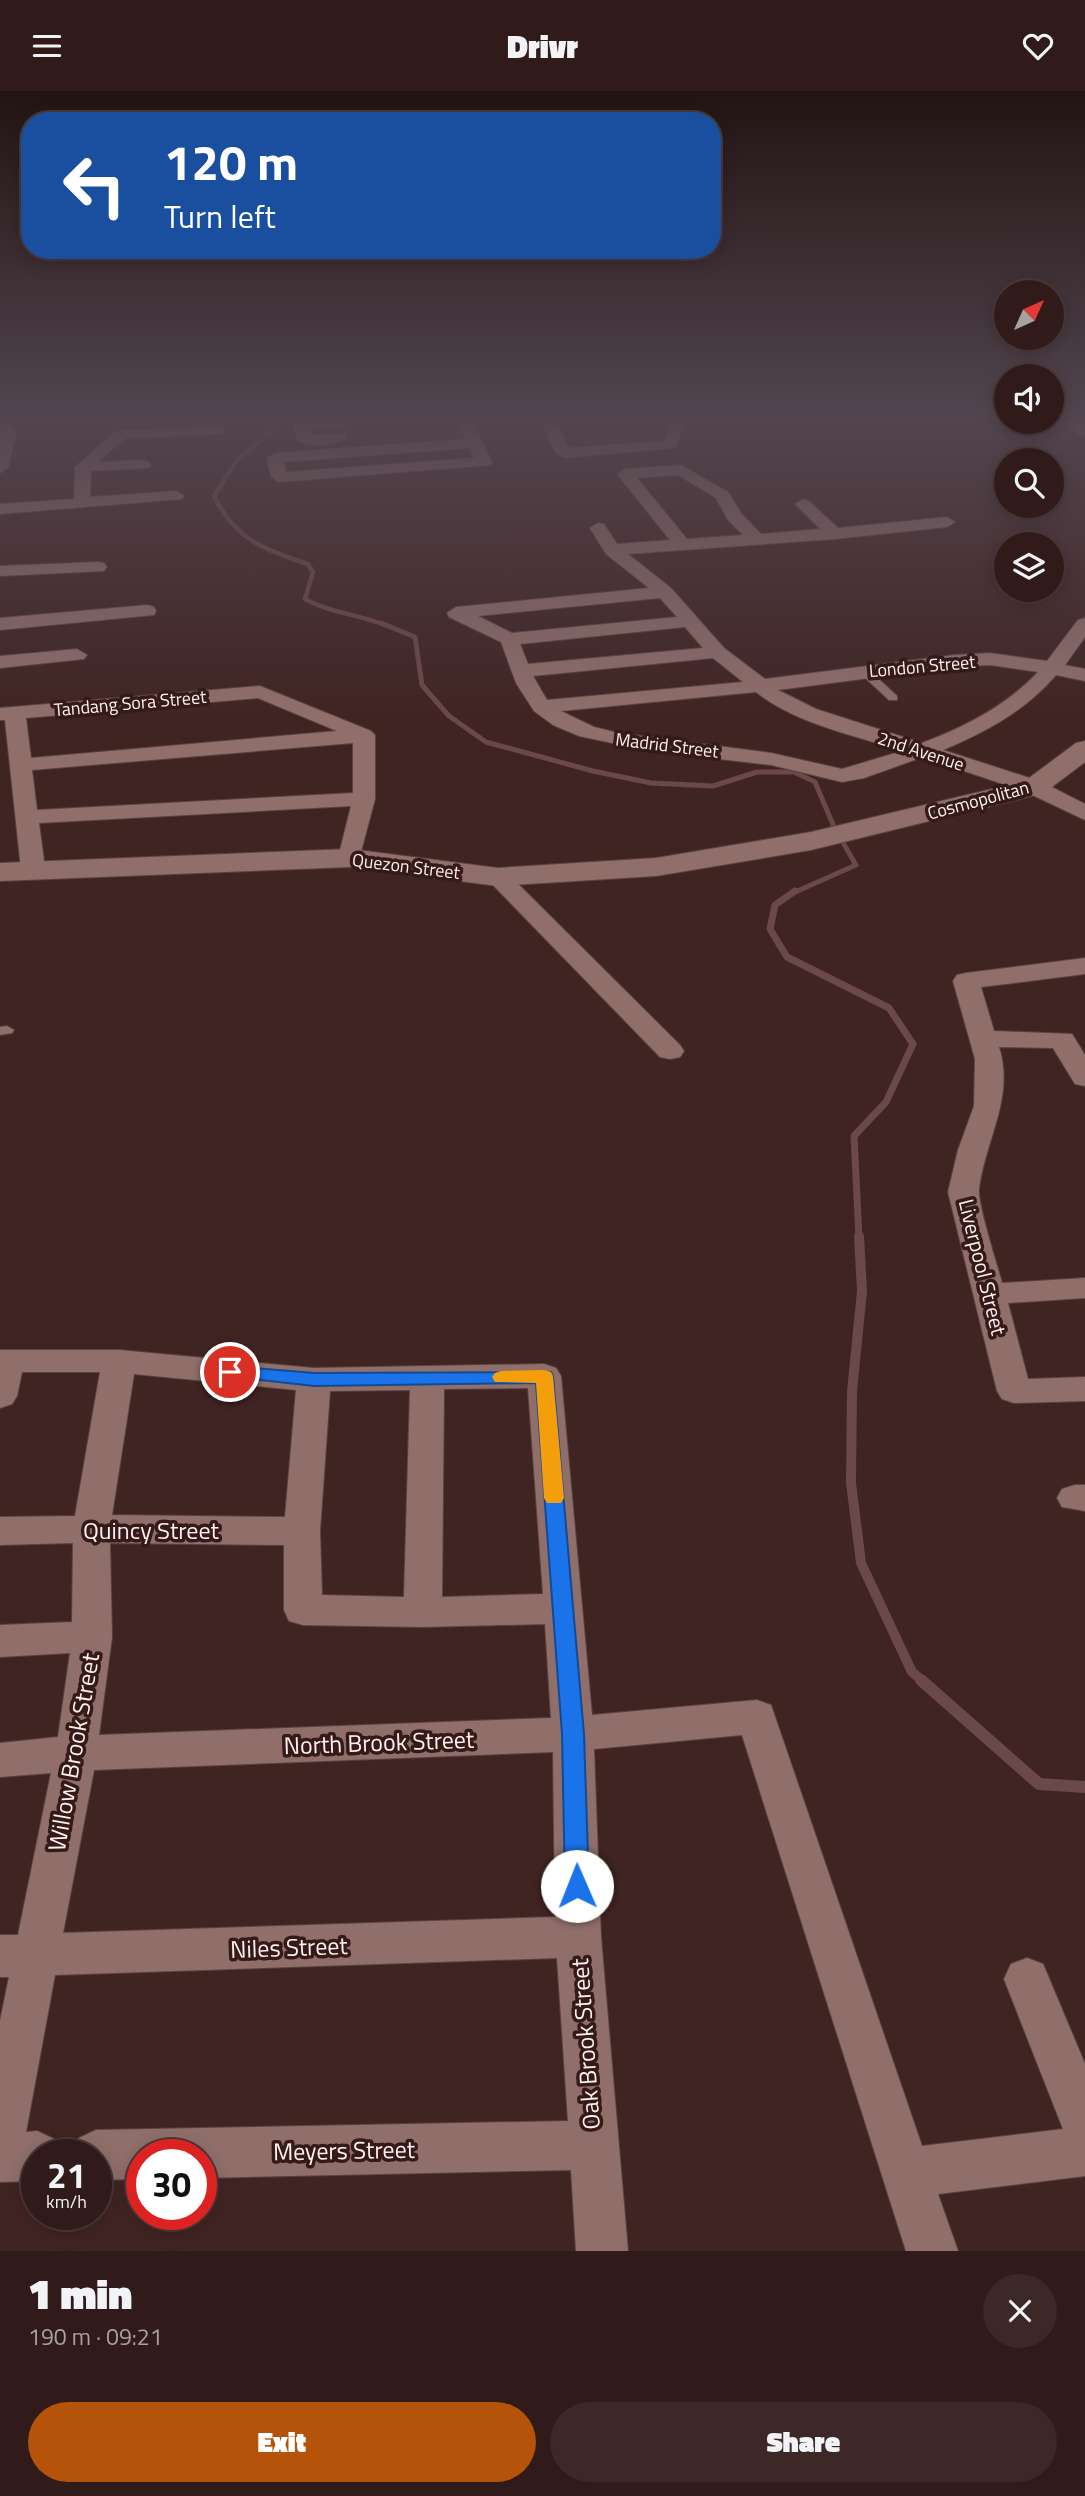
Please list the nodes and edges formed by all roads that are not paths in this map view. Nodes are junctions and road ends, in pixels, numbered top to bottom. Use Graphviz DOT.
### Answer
graph roads {
  1 [pos="659,516"];
  2 [pos="733,516"];
  3 [pos="816,516"];
  4 [pos="947,522"];
  5 [pos="598,528"];
  6 [pos="835,534"];
  7 [pos="758,540"];
  8 [pos="684,546"];
  9 [pos="612,550"];
  10 [pos="98,567"];
  11 [pos="0,571"];
  12 [pos="665,592"];
  13 [pos="147,611"];
  14 [pos="691,621"];
  15 [pos="0,624"];
  16 [pos="1085,624"];
  17 [pos="509,639"];
  18 [pos="717,652"];
  19 [pos="77,655"];
  20 [pos="0,661"];
  21 [pos="1053,668"];
  22 [pos="522,671"];
  23 [pos="864,671"];
  24 [pos="1085,675"];
  25 [pos="759,686"];
  26 [pos="893,698"];
  27 [pos="541,707"];
  28 [pos="8,714"];
  29 [pos="364,735"];
  30 [pos="1085,749"];
  31 [pos="921,752"];
  32 [pos="20,765"];
  33 [pos="1034,786"];
  34 [pos="364,799"];
  35 [pos="1085,813"];
  36 [pos="28,817"];
  37 [pos="810,841"];
  38 [pos="350,858"];
  39 [pos="33,869"];
  40 [pos="0,872"];
  41 [pos="498,877"];
  42 [pos="1085,966"];
  43 [pos="983,1039"];
  44 [pos="670,1051"];
  45 [pos="1085,1078"];
  46 [pos="1085,1288"];
  47 [pos="989,1294"];
  48 [pos="4,1361"];
  49 [pos="119,1361"];
  50 [pos="314,1380"];
  51 [pos="427,1380"];
  52 [pos="1085,1389"];
  53 [pos="0,1396"];
  54 [pos="91,1529"];
  55 [pos="0,1531"];
  56 [pos="302,1531"];
  57 [pos="562,1609"];
  58 [pos="423,1612"];
  59 [pos="92,1637"];
  60 [pos="0,1641"];
  61 [pos="573,1734"];
  62 [pos="76,1753"];
  63 [pos="0,1760"];
  64 [pos="578,1937"];
  65 [pos="17,1956"];
  66 [pos="1027,1979"];
  67 [pos="1085,2124"];
  68 [pos="0,2140"];
  69 [pos="592,2145"];
  70 [pos="1085,2151"];
  71 [pos="112,2155"];
  72 [pos="21,2156"];
  73 [pos="0,2157"];
  74 [pos="905,2173"];
  75 [pos="602,2251"];
  76 [pos="932,2251"];
  1 -- 8 [label="street"];
  2 -- 7 [label="street"];
  3 -- 6 [label="street"];
  4 -- 6 [label="street"];
  5 -- 9 [label="street, 2nd Avenue"];
  6 -- 7 [label="street"];
  7 -- 8 [label="street"];
  8 -- 9 [label="street"];
  9 -- 12 [label="street, 2nd Avenue"];
  10 -- 11 [label="street"];
  12 -- 14 [label="street, 2nd Avenue"];
  12 -- 17 [label="street"];
  13 -- 15 [label="street"];
  14 -- 17 [label="street"];
  14 -- 18 [label="street, 2nd Avenue"];
  16 -- 21 [label="street"];
  17 -- 22 [label="street"];
  18 -- 22 [label="street"];
  18 -- 25 [label="street, 2nd Avenue"];
  19 -- 20 [label="street"];
  21 -- 23 [label="street, London Street"];
  21 -- 24 [label="street, London Street"];
  21 -- 31 [label="street"];
  22 -- 27 [label="street"];
  23 -- 25 [label="street, London Street"];
  23 -- 26 [label="lane"];
  25 -- 27 [label="street, London Street"];
  25 -- 31 [label="street, 2nd Avenue"];
  27 -- 31 [label="street, Madrid Street"];
  28 -- 29 [label="street, Tandang Sora Street"];
  28 -- 32 [label="street"];
  29 -- 32 [label="street"];
  29 -- 34 [label="street"];
  30 -- 33 [label="street, Cosmopolitan"];
  31 -- 33 [label="street, 2nd Avenue"];
  32 -- 36 [label="street"];
  33 -- 35 [label="street, 2nd Avenue"];
  33 -- 37 [label="street, Cosmopolitan"];
  34 -- 36 [label="street"];
  34 -- 38 [label="street"];
  36 -- 39 [label="street"];
  37 -- 41 [label="street, Quezon Street"];
  38 -- 39 [label="street, Quezon Street"];
  38 -- 41 [label="street, Quezon Street"];
  39 -- 40 [label="street, Quezon Street"];
  41 -- 44 [label="street"];
  42 -- 43 [label="street, Liverpool Street"];
  43 -- 45 [label="street"];
  43 -- 47 [label="street, Liverpool Street"];
  46 -- 47 [label="street"];
  47 -- 52 [label="street, Liverpool Street"];
  48 -- 49 [label="street"];
  48 -- 53 [label="street"];
  49 -- 50 [label="street"];
  49 -- 54 [label="street, Willow Brook Street"];
  50 -- 51 [label="street"];
  50 -- 56 [label="street"];
  51 -- 57 [label="street, Oak Brook Street"];
  51 -- 58 [label="street"];
  54 -- 55 [label="street, Quincy Street"];
  54 -- 56 [label="street, Quincy Street"];
  54 -- 59 [label="street, Willow Brook Street"];
  56 -- 58 [label="street"];
  57 -- 58 [label="street"];
  57 -- 61 [label="street, Oak Brook Street"];
  59 -- 60 [label="street"];
  59 -- 62 [label="street, Willow Brook Street"];
  61 -- 62 [label="street, North Brook Street"];
  61 -- 64 [label="street, Oak Brook Street"];
  61 -- 74 [label="street, North Brook Street"];
  62 -- 63 [label="street, North Brook Street"];
  62 -- 65 [label="street, Willow Brook Street"];
  64 -- 65 [label="street, Niles Street"];
  64 -- 69 [label="street, Oak Brook Street"];
  65 -- 68 [label="street, Willow Brook Street"];
  66 -- 67 [label="street"];
  69 -- 71 [label="street, Meyers Street"];
  69 -- 75 [label="street, Oak Brook Street"];
  70 -- 74 [label="street"];
  72 -- 73 [label="street"];
  74 -- 76 [label="street"];
}
